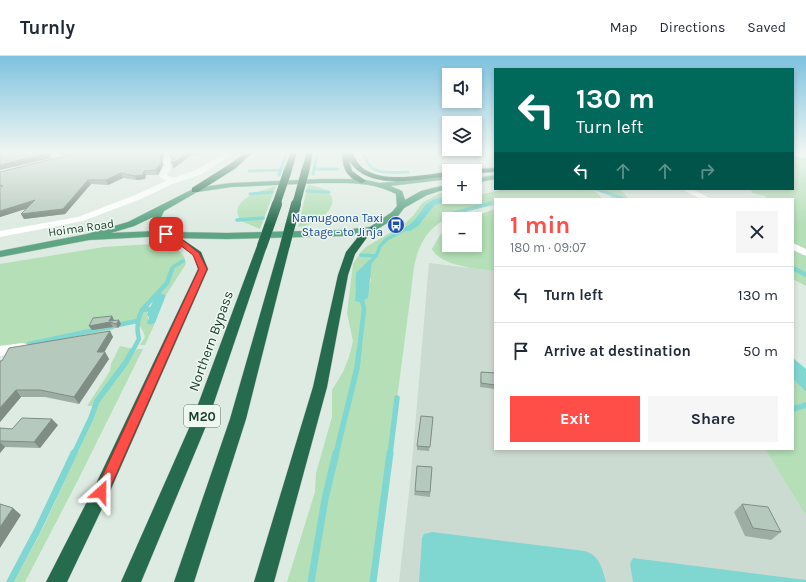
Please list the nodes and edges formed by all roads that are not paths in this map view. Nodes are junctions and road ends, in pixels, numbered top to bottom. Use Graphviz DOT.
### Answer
graph roads {
  1 [pos="164,177"];
  2 [pos="185,177"];
  3 [pos="216,177"];
  4 [pos="286,177"];
  5 [pos="304,177"];
  6 [pos="354,177"];
  7 [pos="377,177"];
  8 [pos="419,177"];
  9 [pos="494,177"];
  10 [pos="442,178"];
  11 [pos="482,180"];
  12 [pos="362,181"];
  13 [pos="169,182"];
  14 [pos="375,184"];
  15 [pos="442,188"];
  16 [pos="195,190"];
  17 [pos="687,190"];
  18 [pos="706,198"];
  19 [pos="401,206"];
  20 [pos="160,210"];
  21 [pos="374,229"];
  22 [pos="0,234"];
  23 [pos="169,234"];
  24 [pos="89,237"];
  25 [pos="794,247"];
  26 [pos="806,253"];
  27 [pos="0,254"];
  28 [pos="35,346"];
  29 [pos="0,351"];
  30 [pos="56,582"];
  31 [pos="131,582"];
  32 [pos="184,582"];
  33 [pos="264,582"];
  1 -- 13 [label="street"];
  2 -- 13 [label="street"];
  3 -- 16 [label="highway"];
  4 -- 31 [label="highway, Northern Bypass / M20, bridge"];
  5 -- 32 [label="highway, M20, bridge"];
  6 -- 12 [label="highway"];
  7 -- 8 [label="highway"];
  9 -- 11 [label="main road"];
  10 -- 14 [label="main road"];
  12 -- 14 [label="main road"];
  12 -- 16 [label="main road"];
  13 -- 22 [label="street"];
  14 -- 19 [label="main road"];
  15 -- 19 [label="main road"];
  16 -- 20 [label="main road"];
  17 -- 18 [label="street"];
  19 -- 21 [label="main road"];
  20 -- 23 [label="main road"];
  20 -- 24 [label="main road"];
  21 -- 23 [label="main road, Hoima Road"];
  21 -- 33 [label="highway"];
  23 -- 24 [label="main road, Hoima Road"];
  23 -- 30 [label="highway"];
  24 -- 27 [label="main road, Hoima Road"];
  25 -- 26 [label="street"];
  28 -- 29 [label="street"];
}
